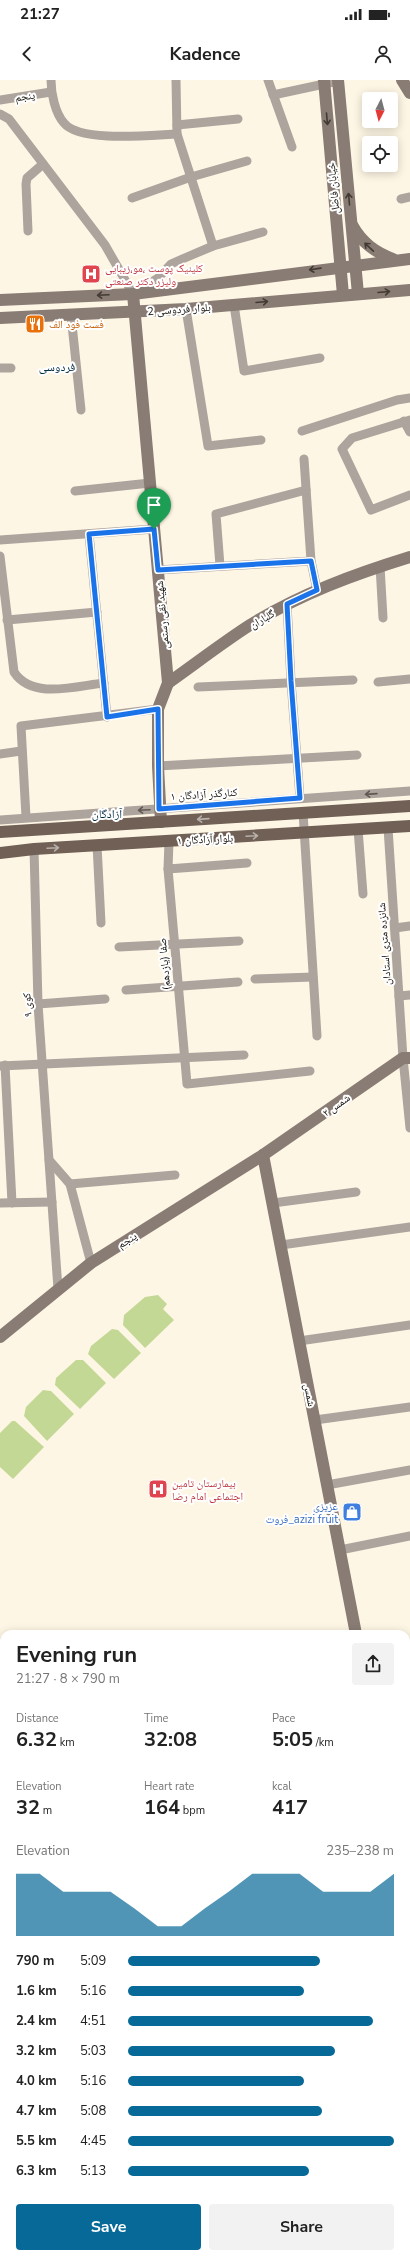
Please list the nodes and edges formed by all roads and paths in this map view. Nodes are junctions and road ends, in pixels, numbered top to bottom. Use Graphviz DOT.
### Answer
graph roads {
  1 [pos="51,80"];
  2 [pos="176,80"];
  3 [pos="268,80"];
  4 [pos="338,80"];
  5 [pos="324,82"];
  6 [pos="51,92"];
  7 [pos="273,95"];
  8 [pos="0,100"];
  9 [pos="0,114"];
  10 [pos="238,119"];
  11 [pos="177,130"];
  12 [pos="292,147"];
  13 [pos="247,161"];
  14 [pos="43,164"];
  15 [pos="191,177"];
  16 [pos="410,197"];
  17 [pos="132,198"];
  18 [pos="401,199"];
  19 [pos="352,224"];
  20 [pos="28,231"];
  21 [pos="263,232"];
  22 [pos="213,246"];
  23 [pos="410,259"];
  24 [pos="394,260"];
  25 [pos="354,265"];
  26 [pos="340,266"];
  27 [pos="410,290"];
  28 [pos="133,294"];
  29 [pos="358,294"];
  30 [pos="344,295"];
  31 [pos="0,300"];
  32 [pos="234,304"];
  33 [pos="186,309"];
  34 [pos="136,312"];
  35 [pos="71,315"];
  36 [pos="0,318"];
  37 [pos="320,358"];
  38 [pos="0,368"];
  39 [pos="11,368"];
  40 [pos="410,398"];
  41 [pos="81,410"];
  42 [pos="407,420"];
  43 [pos="302,431"];
  44 [pos="410,432"];
  45 [pos="261,440"];
  46 [pos="304,459"];
  47 [pos="150,483"];
  48 [pos="306,490"];
  49 [pos="75,491"];
  50 [pos="410,495"];
  51 [pos="154,529"];
  52 [pos="89,534"];
  53 [pos="0,540"];
  54 [pos="0,556"];
  55 [pos="410,556"];
  56 [pos="311,561"];
  57 [pos="220,566"];
  58 [pos="380,566"];
  59 [pos="158,570"];
  60 [pos="317,590"];
  61 [pos="287,604"];
  62 [pos="96,612"];
  63 [pos="383,618"];
  64 [pos="7,620"];
  65 [pos="410,679"];
  66 [pos="353,680"];
  67 [pos="291,681"];
  68 [pos="378,682"];
  69 [pos="104,683"];
  70 [pos="168,683"];
  71 [pos="198,687"];
  72 [pos="158,709"];
  73 [pos="107,717"];
  74 [pos="21,751"];
  75 [pos="0,754"];
  76 [pos="357,755"];
  77 [pos="297,760"];
  78 [pos="158,766"];
  79 [pos="410,791"];
  80 [pos="300,798"];
  81 [pos="410,806"];
  82 [pos="159,809"];
  83 [pos="302,812"];
  84 [pos="26,817"];
  85 [pos="0,820"];
  86 [pos="161,822"];
  87 [pos="410,826"];
  88 [pos="388,828"];
  89 [pos="358,829"];
  90 [pos="0,832"];
  91 [pos="304,833"];
  92 [pos="169,841"];
  93 [pos="97,846"];
  94 [pos="34,849"];
  95 [pos="0,853"];
  96 [pos="247,863"];
  97 [pos="168,869"];
  98 [pos="363,894"];
  99 [pos="100,923"];
  100 [pos="410,926"];
  101 [pos="395,928"];
  102 [pos="239,941"];
  103 [pos="174,944"];
  104 [pos="119,947"];
  105 [pos="313,977"];
  106 [pos="255,979"];
  107 [pos="238,982"];
  108 [pos="178,986"];
  109 [pos="126,990"];
  110 [pos="410,995"];
  111 [pos="399,996"];
  112 [pos="105,999"];
  113 [pos="38,1004"];
  114 [pos="317,1036"];
  115 [pos="244,1055"];
  116 [pos="184,1056"];
  117 [pos="407,1058"];
  118 [pos="42,1062"];
  119 [pos="3,1065"];
  120 [pos="310,1071"];
  121 [pos="410,1122"];
  122 [pos="4,1135"];
  123 [pos="263,1155"];
  124 [pos="49,1160"];
  125 [pos="175,1175"];
  126 [pos="70,1184"];
  127 [pos="356,1192"];
  128 [pos="52,1202"];
  129 [pos="0,1203"];
  130 [pos="12,1203"];
  131 [pos="272,1203"];
  132 [pos="410,1227"];
  133 [pos="281,1245"];
  134 [pos="91,1263"];
  135 [pos="58,1289"];
  136 [pos="410,1325"];
  137 [pos="0,1337"];
  138 [pos="299,1341"];
  139 [pos="410,1407"];
  140 [pos="315,1420"];
  141 [pos="410,1470"];
  142 [pos="327,1485"];
  143 [pos="410,1536"];
  144 [pos="340,1550"];
  145 [pos="355,1630"];
  1 -- 6 [label="street"];
  2 -- 11 [label="street"];
  3 -- 7 [label="street"];
  4 -- 5 [label="street"];
  19 -- 4 [label="street, خیابان فاضل, one-way"];
  5 -- 7 [label="street"];
  5 -- 26 [label="street, خیابان فاضل, one-way"];
  6 -- 8 [label="street, پنجم"];
  6 -- 11 [label="street"];
  7 -- 12 [label="street"];
  9 -- 14 [label="street"];
  10 -- 11 [label="street"];
  11 -- 15 [label="street"];
  13 -- 15 [label="street"];
  14 -- 20 [label="street"];
  14 -- 28 [label="street"];
  15 -- 17 [label="street"];
  15 -- 22 [label="street"];
  16 -- 18 [label="street"];
  24 -- 19 [label="street, one-way"];
  19 -- 25 [label="street, خیابان فاضل"];
  21 -- 22 [label="street"];
  22 -- 28 [label="street"];
  23 -- 24 [label="street, بلوار فردوسی 2"];
  24 -- 25 [label="street, بلوار فردوسی 2"];
  25 -- 26 [label="street, بلوار فردوسی 2"];
  25 -- 29 [label="street, خیابان فاضل"];
  26 -- 28 [label="street, بلوار فردوسی 2, one-way"];
  26 -- 30 [label="street, خیابان فاضل"];
  29 -- 27 [label="street, بلوار فردوسی 2, one-way"];
  28 -- 31 [label="street, بلوار فردوسی 2, one-way"];
  28 -- 34 [label="street, شهید نقی رستمی"];
  29 -- 30 [label="street, بلوار فردوسی 2"];
  32 -- 30 [label="street, بلوار فردوسی 2, one-way"];
  32 -- 33 [label="street, بلوار فردوسی 2"];
  32 -- 37 [label="street"];
  33 -- 34 [label="street, بلوار فردوسی 2"];
  33 -- 45 [label="street"];
  34 -- 35 [label="street, بلوار فردوسی 2"];
  34 -- 47 [label="street, شهید نقی رستمی"];
  35 -- 36 [label="street, بلوار فردوسی 2"];
  35 -- 41 [label="street"];
  38 -- 39 [label="street"];
  40 -- 43 [label="street"];
  42 -- 44 [label="street"];
  42 -- 50 [label="street"];
  46 -- 48 [label="street"];
  47 -- 49 [label="street"];
  47 -- 51 [label="street, شهید نقی رستمی"];
  48 -- 56 [label="street"];
  48 -- 57 [label="street"];
  51 -- 52 [label="street"];
  51 -- 59 [label="street, شهید نقی رستمی"];
  52 -- 53 [label="street"];
  52 -- 62 [label="street"];
  54 -- 64 [label="street"];
  55 -- 58 [label="street, گلباران"];
  56 -- 57 [label="street"];
  56 -- 60 [label="street"];
  57 -- 59 [label="street"];
  58 -- 60 [label="street, گلباران"];
  58 -- 63 [label="street"];
  59 -- 70 [label="street, شهید نقی رستمی"];
  60 -- 61 [label="street, گلباران"];
  61 -- 67 [label="street"];
  61 -- 70 [label="street, گلباران"];
  62 -- 64 [label="street"];
  62 -- 69 [label="street"];
  64 -- 69 [label="street"];
  65 -- 68 [label="street"];
  66 -- 67 [label="street"];
  67 -- 71 [label="street"];
  67 -- 77 [label="street"];
  69 -- 73 [label="street"];
  70 -- 72 [label="street, شهید نقی رستمی"];
  72 -- 73 [label="street"];
  72 -- 78 [label="street, شهید نقی رستمی"];
  73 -- 74 [label="street"];
  74 -- 75 [label="street"];
  74 -- 84 [label="street"];
  76 -- 77 [label="street"];
  77 -- 78 [label="street"];
  77 -- 80 [label="street"];
  78 -- 82 [label="street, شهید نقی رستمی"];
  79 -- 80 [label="street, کنارگذر آزادگان ۱, one-way"];
  80 -- 82 [label="street, کنارگذر آزادگان ۱"];
  81 -- 83 [label="main road, بلوار آزادگان ۱"];
  82 -- 84 [label="street, کنارگذر آزادگان ۱, one-way"];
  82 -- 86 [label="street, شهید نقی رستمی"];
  83 -- 86 [label="main road, بلوار آزادگان ۱, one-way"];
  83 -- 91 [label="street"];
  84 -- 85 [label="street, کنارگذر آزادگان ۱"];
  86 -- 90 [label="main road, بلوار آزادگان ۱"];
  87 -- 88 [label="main road, بلوار آزادگان ۱"];
  88 -- 89 [label="main road, بلوار آزادگان ۱"];
  88 -- 101 [label="street, شانزده متری استادان"];
  89 -- 91 [label="main road, بلوار آزادگان ۱"];
  89 -- 98 [label="street"];
  92 -- 91 [label="main road, بلوار آزادگان ۱, one-way"];
  91 -- 105 [label="street"];
  92 -- 93 [label="main road, بلوار آزادگان ۱"];
  92 -- 97 [label="street, صفا (یازدهم)"];
  94 -- 93 [label="main road, بلوار آزادگان ۱, one-way"];
  93 -- 99 [label="street"];
  94 -- 95 [label="main road, بلوار آزادگان ۱"];
  94 -- 113 [label="street, کوی ۹"];
  96 -- 97 [label="street"];
  97 -- 103 [label="street, صفا (یازدهم)"];
  100 -- 101 [label="street"];
  101 -- 111 [label="street, شانزده متری استادان"];
  102 -- 103 [label="street"];
  103 -- 104 [label="street"];
  103 -- 108 [label="street, صفا (یازدهم)"];
  105 -- 106 [label="street"];
  105 -- 114 [label="street"];
  107 -- 108 [label="street"];
  108 -- 109 [label="street"];
  108 -- 116 [label="street, صفا (یازدهم)"];
  110 -- 111 [label="street"];
  111 -- 117 [label="street, شانزده متری استادان"];
  112 -- 113 [label="street"];
  113 -- 118 [label="street, کوی ۹"];
  115 -- 116 [label="street"];
  116 -- 118 [label="street"];
  116 -- 120 [label="street, صفا (یازدهم)"];
  117 -- 121 [label="street, شانزده متری استادان"];
  117 -- 123 [label="street, شمس ۲"];
  118 -- 119 [label="street"];
  118 -- 124 [label="street, کوی ۹"];
  119 -- 122 [label="street"];
  122 -- 130 [label="street"];
  123 -- 131 [label="street, شمس"];
  123 -- 134 [label="street, پنجم"];
  124 -- 126 [label="street"];
  124 -- 128 [label="street, کوی ۹"];
  125 -- 126 [label="street"];
  126 -- 134 [label="street"];
  127 -- 131 [label="street"];
  128 -- 130 [label="street"];
  128 -- 135 [label="street, کوی ۹"];
  129 -- 130 [label="street"];
  131 -- 133 [label="street, شمس"];
  132 -- 133 [label="street"];
  133 -- 138 [label="street, شمس"];
  134 -- 135 [label="street, پنجم"];
  135 -- 137 [label="street, پنجم"];
  136 -- 138 [label="street"];
  138 -- 140 [label="street, شمس"];
  139 -- 140 [label="street"];
  140 -- 142 [label="street, شمس"];
  141 -- 142 [label="street"];
  142 -- 144 [label="street, شمس"];
  143 -- 144 [label="street"];
  144 -- 145 [label="street, شمس"];
}
